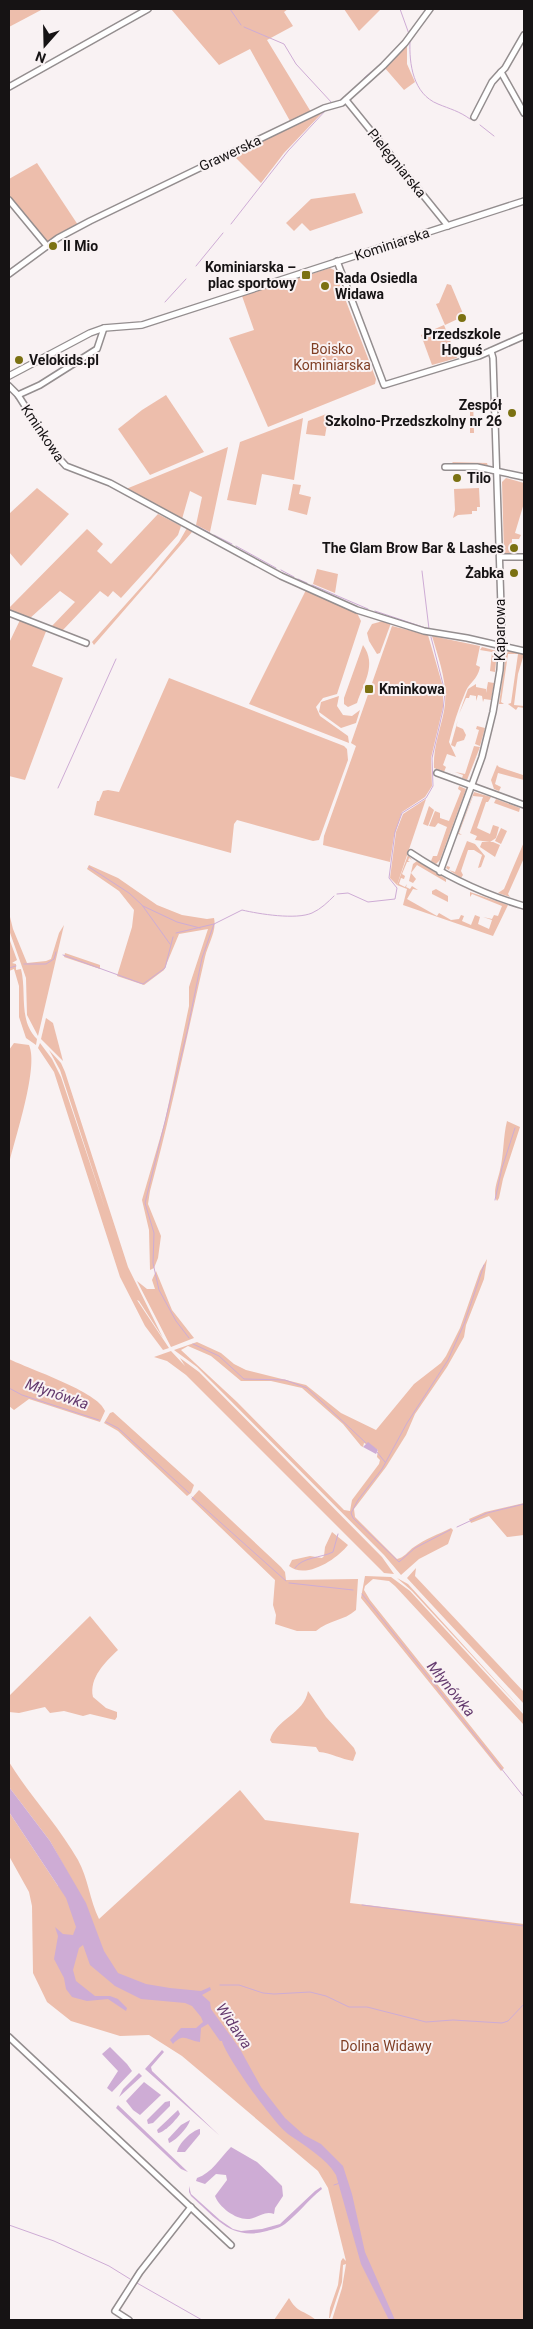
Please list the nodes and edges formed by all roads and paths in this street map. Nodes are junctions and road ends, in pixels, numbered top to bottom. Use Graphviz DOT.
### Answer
graph roads {
  1 [pos="148,9"];
  2 [pos="430,9"];
  3 [pos="524,35"];
  4 [pos="500,72"];
  5 [pos="9,87"];
  6 [pos="346,100"];
  7 [pos="524,113"];
  8 [pos="474,117"];
  9 [pos="9,200"];
  10 [pos="524,201"];
  11 [pos="448,226"];
  12 [pos="47,246"];
  13 [pos="337,261"];
  14 [pos="9,274"];
  15 [pos="104,328"];
  16 [pos="524,336"];
  17 [pos="491,351"];
  18 [pos="9,376"];
  19 [pos="9,386"];
  20 [pos="19,395"];
  21 [pos="445,467"];
  22 [pos="497,470"];
  23 [pos="524,476"];
  24 [pos="500,557"];
  25 [pos="524,557"];
  26 [pos="9,613"];
  27 [pos="86,643"];
  28 [pos="502,646"];
  29 [pos="524,651"];
  30 [pos="437,773"];
  31 [pos="472,785"];
  32 [pos="524,805"];
  33 [pos="411,853"];
  34 [pos="440,872"];
  35 [pos="524,906"];
  36 [pos="9,2037"];
  37 [pos="191,2207"];
  38 [pos="231,2245"];
  39 [pos="129,2320"];
  1 -- 5 [label="street"];
  2 -- 6 [label="street, Grawerska"];
  3 -- 4 [label="street"];
  4 -- 7 [label="street"];
  4 -- 8 [label="street"];
  6 -- 11 [label="street, Pielęgniarska"];
  6 -- 12 [label="street, Grawerska"];
  9 -- 12 [label="street"];
  10 -- 11 [label="street, Kominiarska"];
  11 -- 13 [label="street, Kominiarska"];
  12 -- 14 [label="street, Grawerska"];
  13 -- 15 [label="street, Kominiarska"];
  13 -- 17 [label="street"];
  15 -- 18 [label="street, Kominiarska"];
  15 -- 20 [label="street"];
  16 -- 17 [label="street"];
  17 -- 22 [label="street, Kaparowa"];
  19 -- 20 [label="street, Kminkowa"];
  20 -- 28 [label="street, Kminkowa"];
  21 -- 22 [label="street"];
  22 -- 23 [label="street"];
  22 -- 24 [label="street, Kaparowa"];
  24 -- 25 [label="street"];
  24 -- 28 [label="street, Kaparowa"];
  26 -- 27 [label="street"];
  28 -- 29 [label="street, Kminkowa"];
  28 -- 31 [label="street, Kaparowa"];
  30 -- 31 [label="street"];
  31 -- 32 [label="street"];
  31 -- 34 [label="street, Kaparowa"];
  33 -- 34 [label="street"];
  34 -- 35 [label="street"];
  36 -- 37 [label="street"];
  37 -- 38 [label="street"];
  37 -- 39 [label="street"];
}
